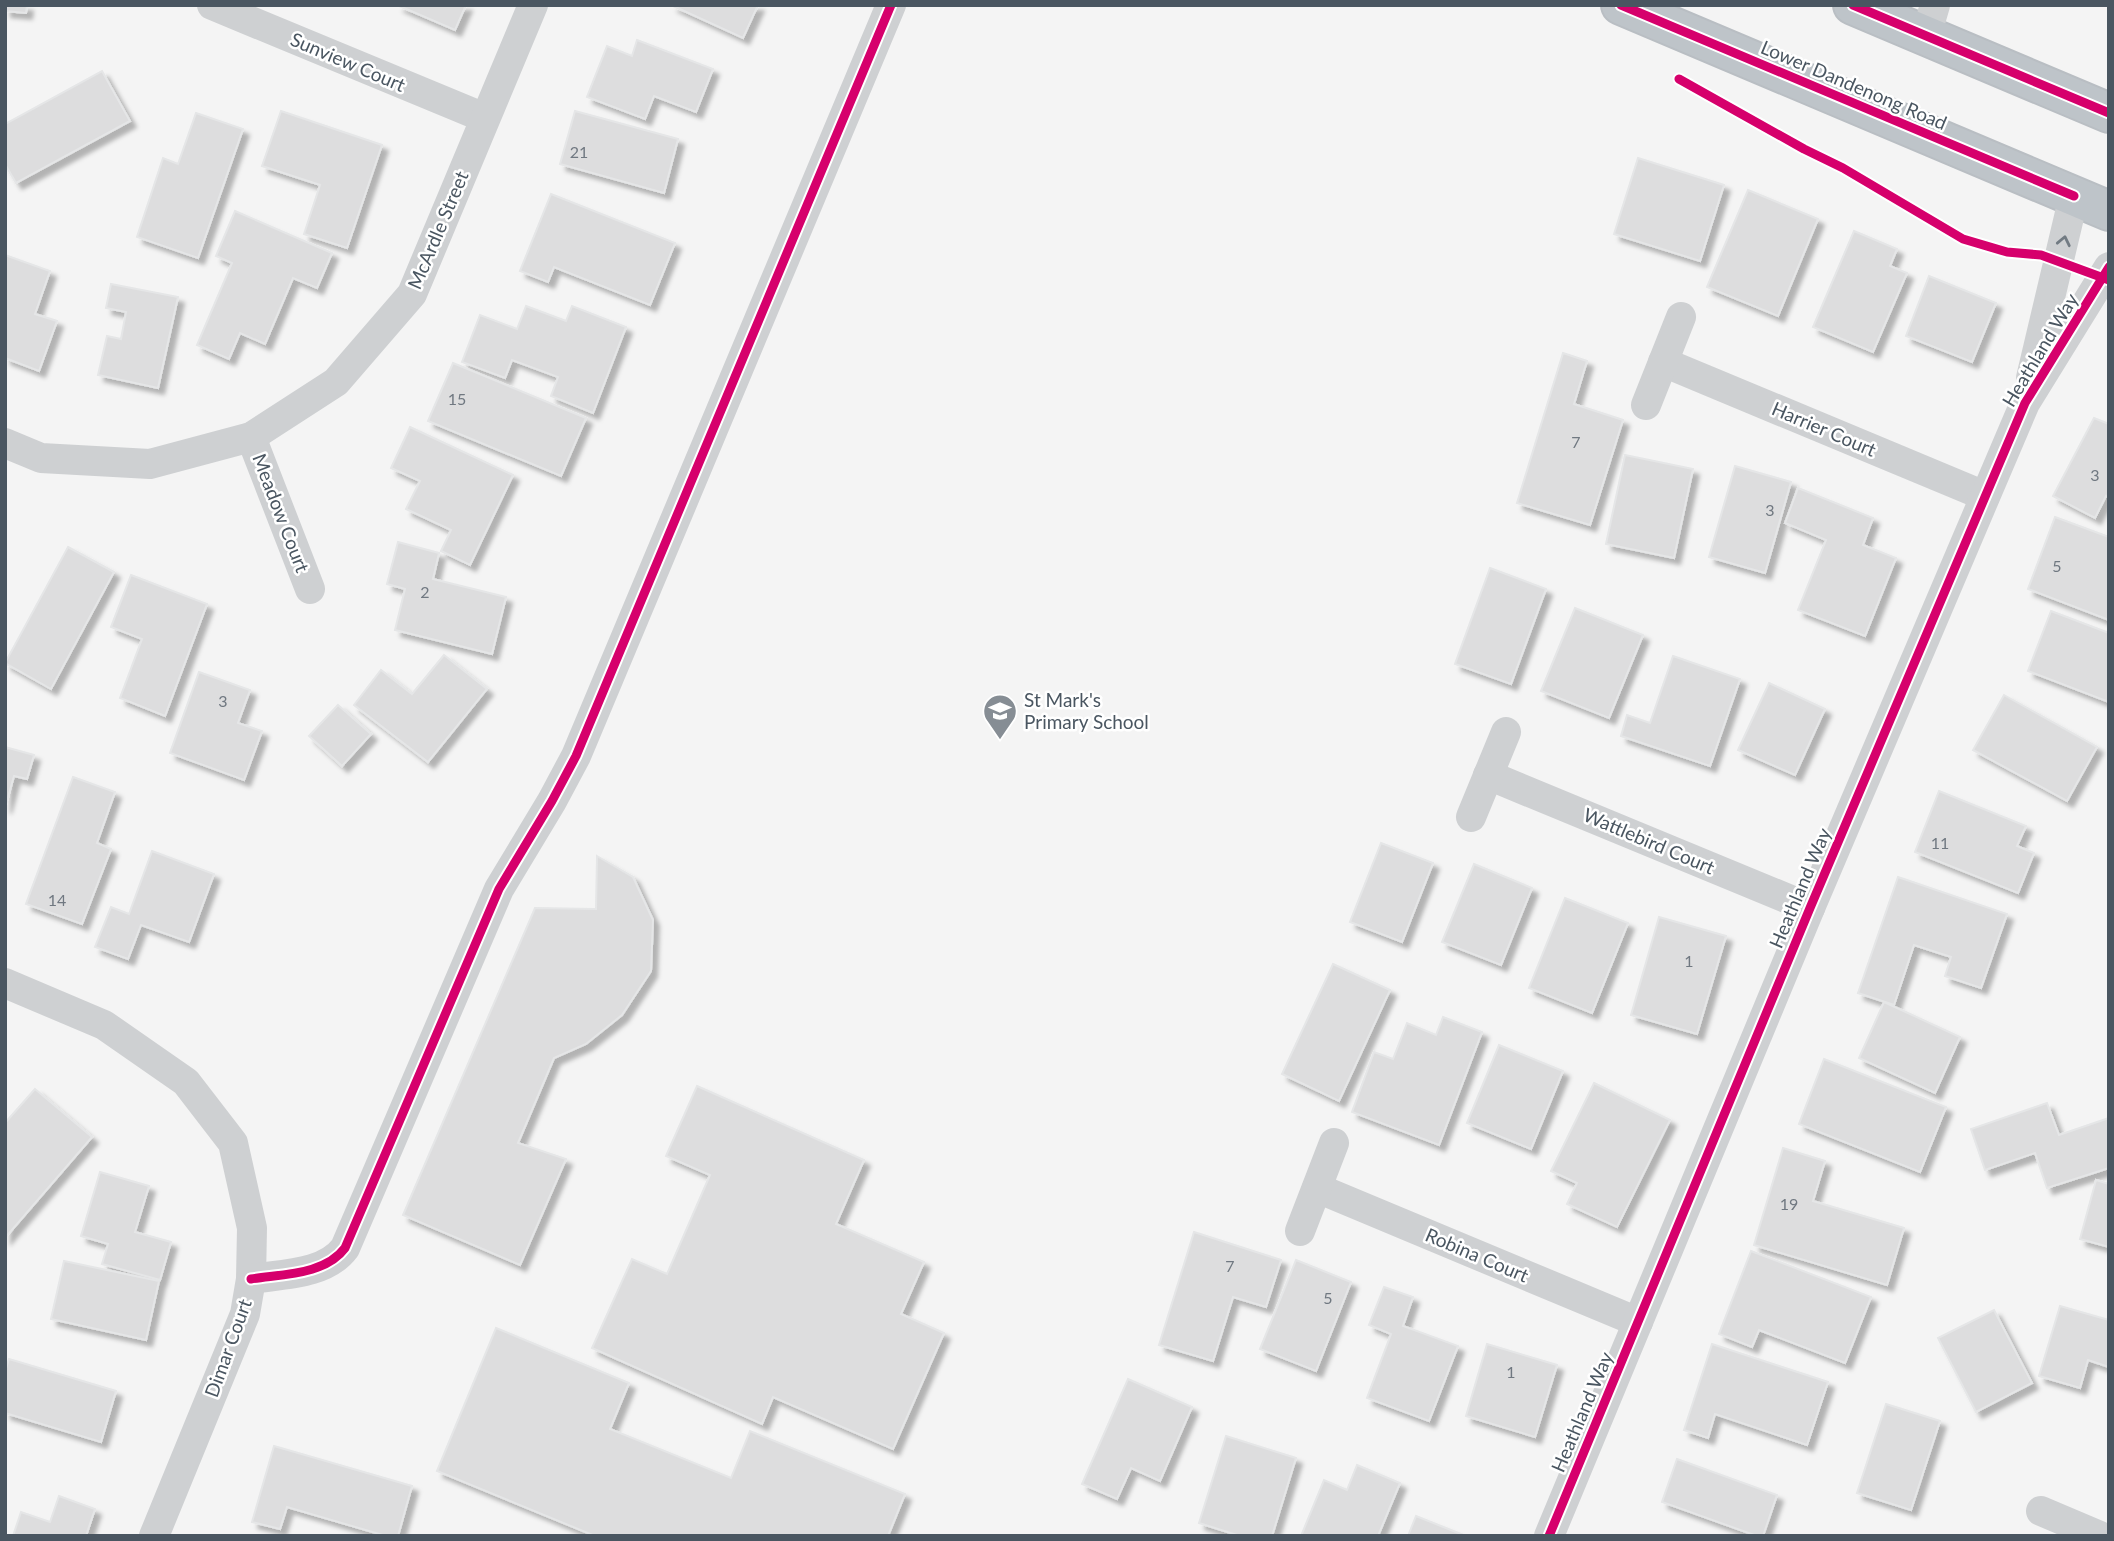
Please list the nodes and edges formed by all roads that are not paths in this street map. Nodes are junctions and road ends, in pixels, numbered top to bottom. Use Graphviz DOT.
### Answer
graph roads {
  1 [pos="212,5"];
  2 [pos="533,5"];
  3 [pos="891,5"];
  4 [pos="1621,5"];
  5 [pos="1853,5"];
  6 [pos="1931,21"];
  7 [pos="2109,113"];
  8 [pos="485,118"];
  9 [pos="2074,196"];
  10 [pos="2109,211"];
  11 [pos="2109,267"];
  12 [pos="1681,317"];
  13 [pos="1663,362"];
  14 [pos="2025,402"];
  15 [pos="1646,405"];
  16 [pos="251,437"];
  17 [pos="5,443"];
  18 [pos="1985,496"];
  19 [pos="310,589"];
  20 [pos="1506,732"];
  21 [pos="1488,775"];
  22 [pos="1471,817"];
  23 [pos="1811,908"];
  24 [pos="5,983"];
  25 [pos="1334,1143"];
  26 [pos="1317,1188"];
  27 [pos="1300,1231"];
  28 [pos="251,1279"];
  29 [pos="1638,1322"];
  30 [pos="2041,1511"];
  31 [pos="154,1536"];
  32 [pos="1549,1536"];
  33 [pos="2099,1536"];
  1 -- 8 [label="street, Sunview Court"];
  2 -- 8 [label="street, McArdle Street"];
  3 -- 28 [label="street"];
  4 -- 9 [label="highway, Lower Dandenong Road"];
  5 -- 6 [label="highway"];
  6 -- 7 [label="highway"];
  8 -- 16 [label="street, McArdle Street"];
  9 -- 10 [label="highway, Lower Dandenong Road"];
  14 -- 9 [label="street, Heathland Way, one-way"];
  11 -- 14 [label="street, Heathland Way"];
  12 -- 13 [label="street"];
  13 -- 15 [label="street"];
  13 -- 18 [label="street, Harrier Court"];
  14 -- 18 [label="street, Heathland Way"];
  16 -- 17 [label="street, McArdle Street"];
  16 -- 19 [label="street, Meadow Court"];
  18 -- 23 [label="street, Heathland Way"];
  20 -- 21 [label="street"];
  21 -- 22 [label="street"];
  21 -- 23 [label="street, Wattlebird Court"];
  23 -- 29 [label="street, Heathland Way"];
  24 -- 28 [label="street, Dimar Court"];
  25 -- 26 [label="street"];
  26 -- 27 [label="street"];
  26 -- 29 [label="street, Robina Court"];
  28 -- 31 [label="street, Dimar Court"];
  29 -- 32 [label="street, Heathland Way"];
  30 -- 33 [label="street"];
}
